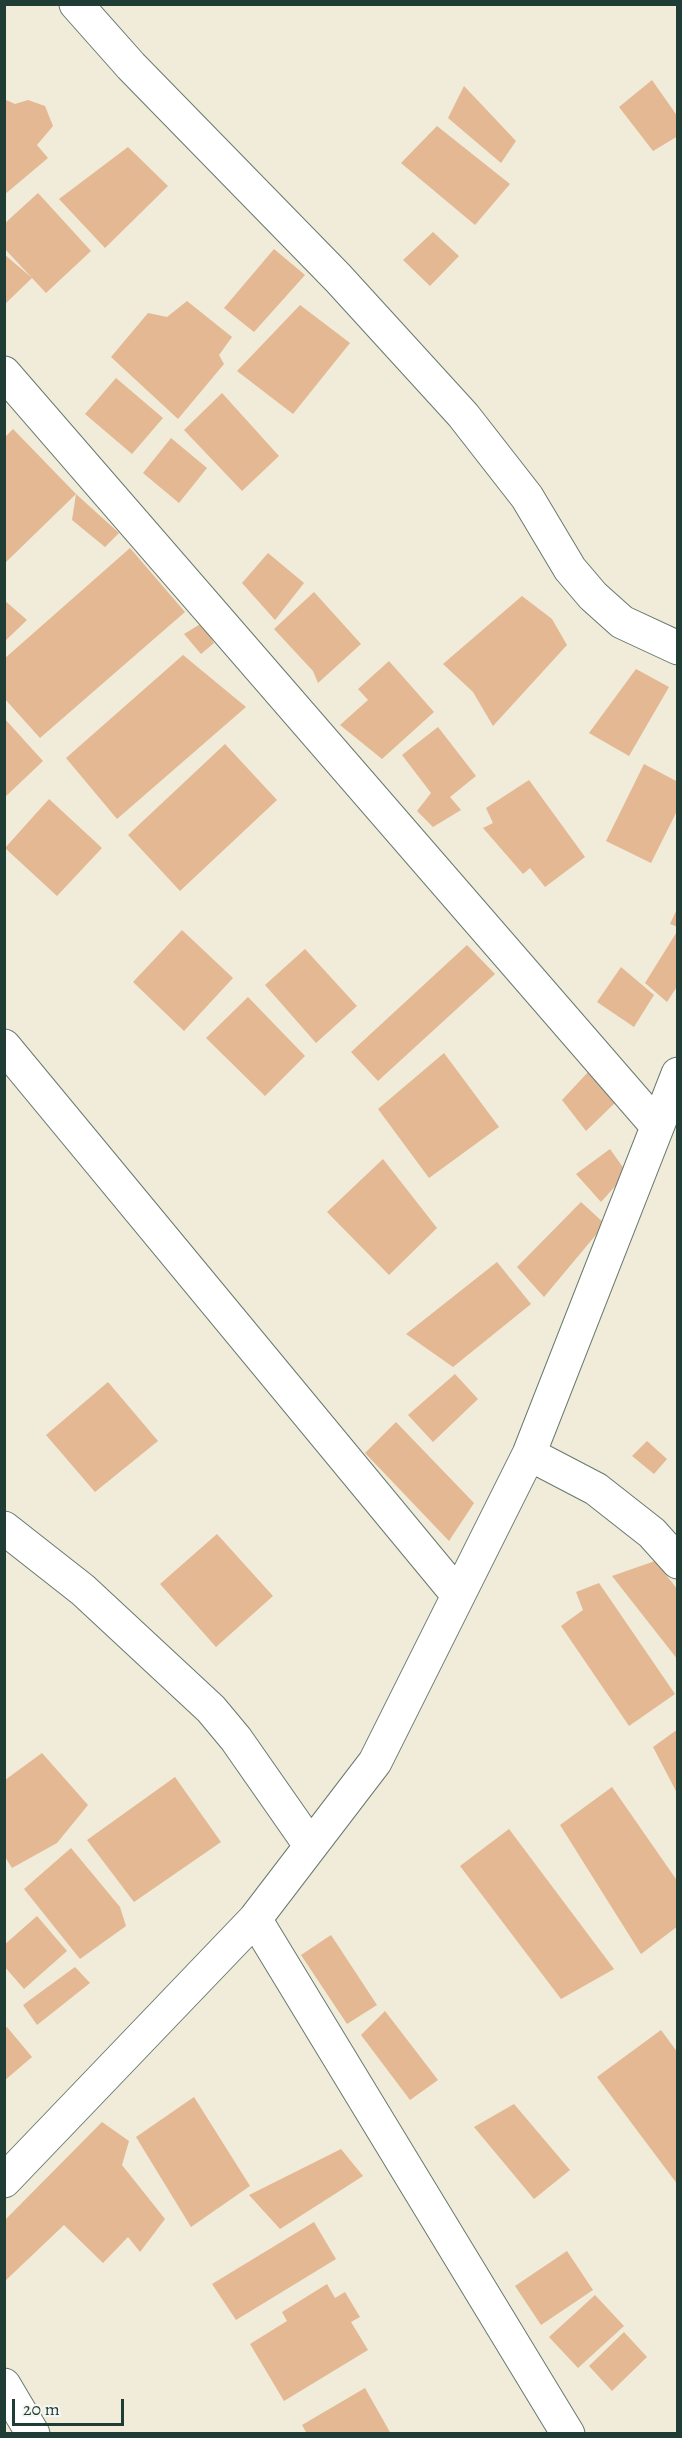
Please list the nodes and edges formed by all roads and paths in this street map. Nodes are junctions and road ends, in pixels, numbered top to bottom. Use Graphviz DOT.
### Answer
graph roads {
  1 [pos="76,4"];
  2 [pos="4,373"];
  3 [pos="678,648"];
  4 [pos="4,1046"];
  5 [pos="678,1074"];
  6 [pos="657,1125"];
  7 [pos="529,1454"];
  8 [pos="4,1528"];
  9 [pos="678,1562"];
  10 [pos="458,1594"];
  11 [pos="310,1845"];
  12 [pos="255,1919"];
  13 [pos="4,2181"];
  14 [pos="4,2385"];
  15 [pos="33,2433"];
  16 [pos="568,2433"];
  1 -- 3 [label="street"];
  2 -- 6 [label="street"];
  4 -- 10 [label="street"];
  5 -- 6 [label="street"];
  6 -- 7 [label="street"];
  7 -- 9 [label="street"];
  7 -- 10 [label="street"];
  8 -- 11 [label="street"];
  10 -- 11 [label="street"];
  11 -- 12 [label="street"];
  12 -- 13 [label="street"];
  12 -- 16 [label="street"];
  14 -- 15 [label="street"];
}
